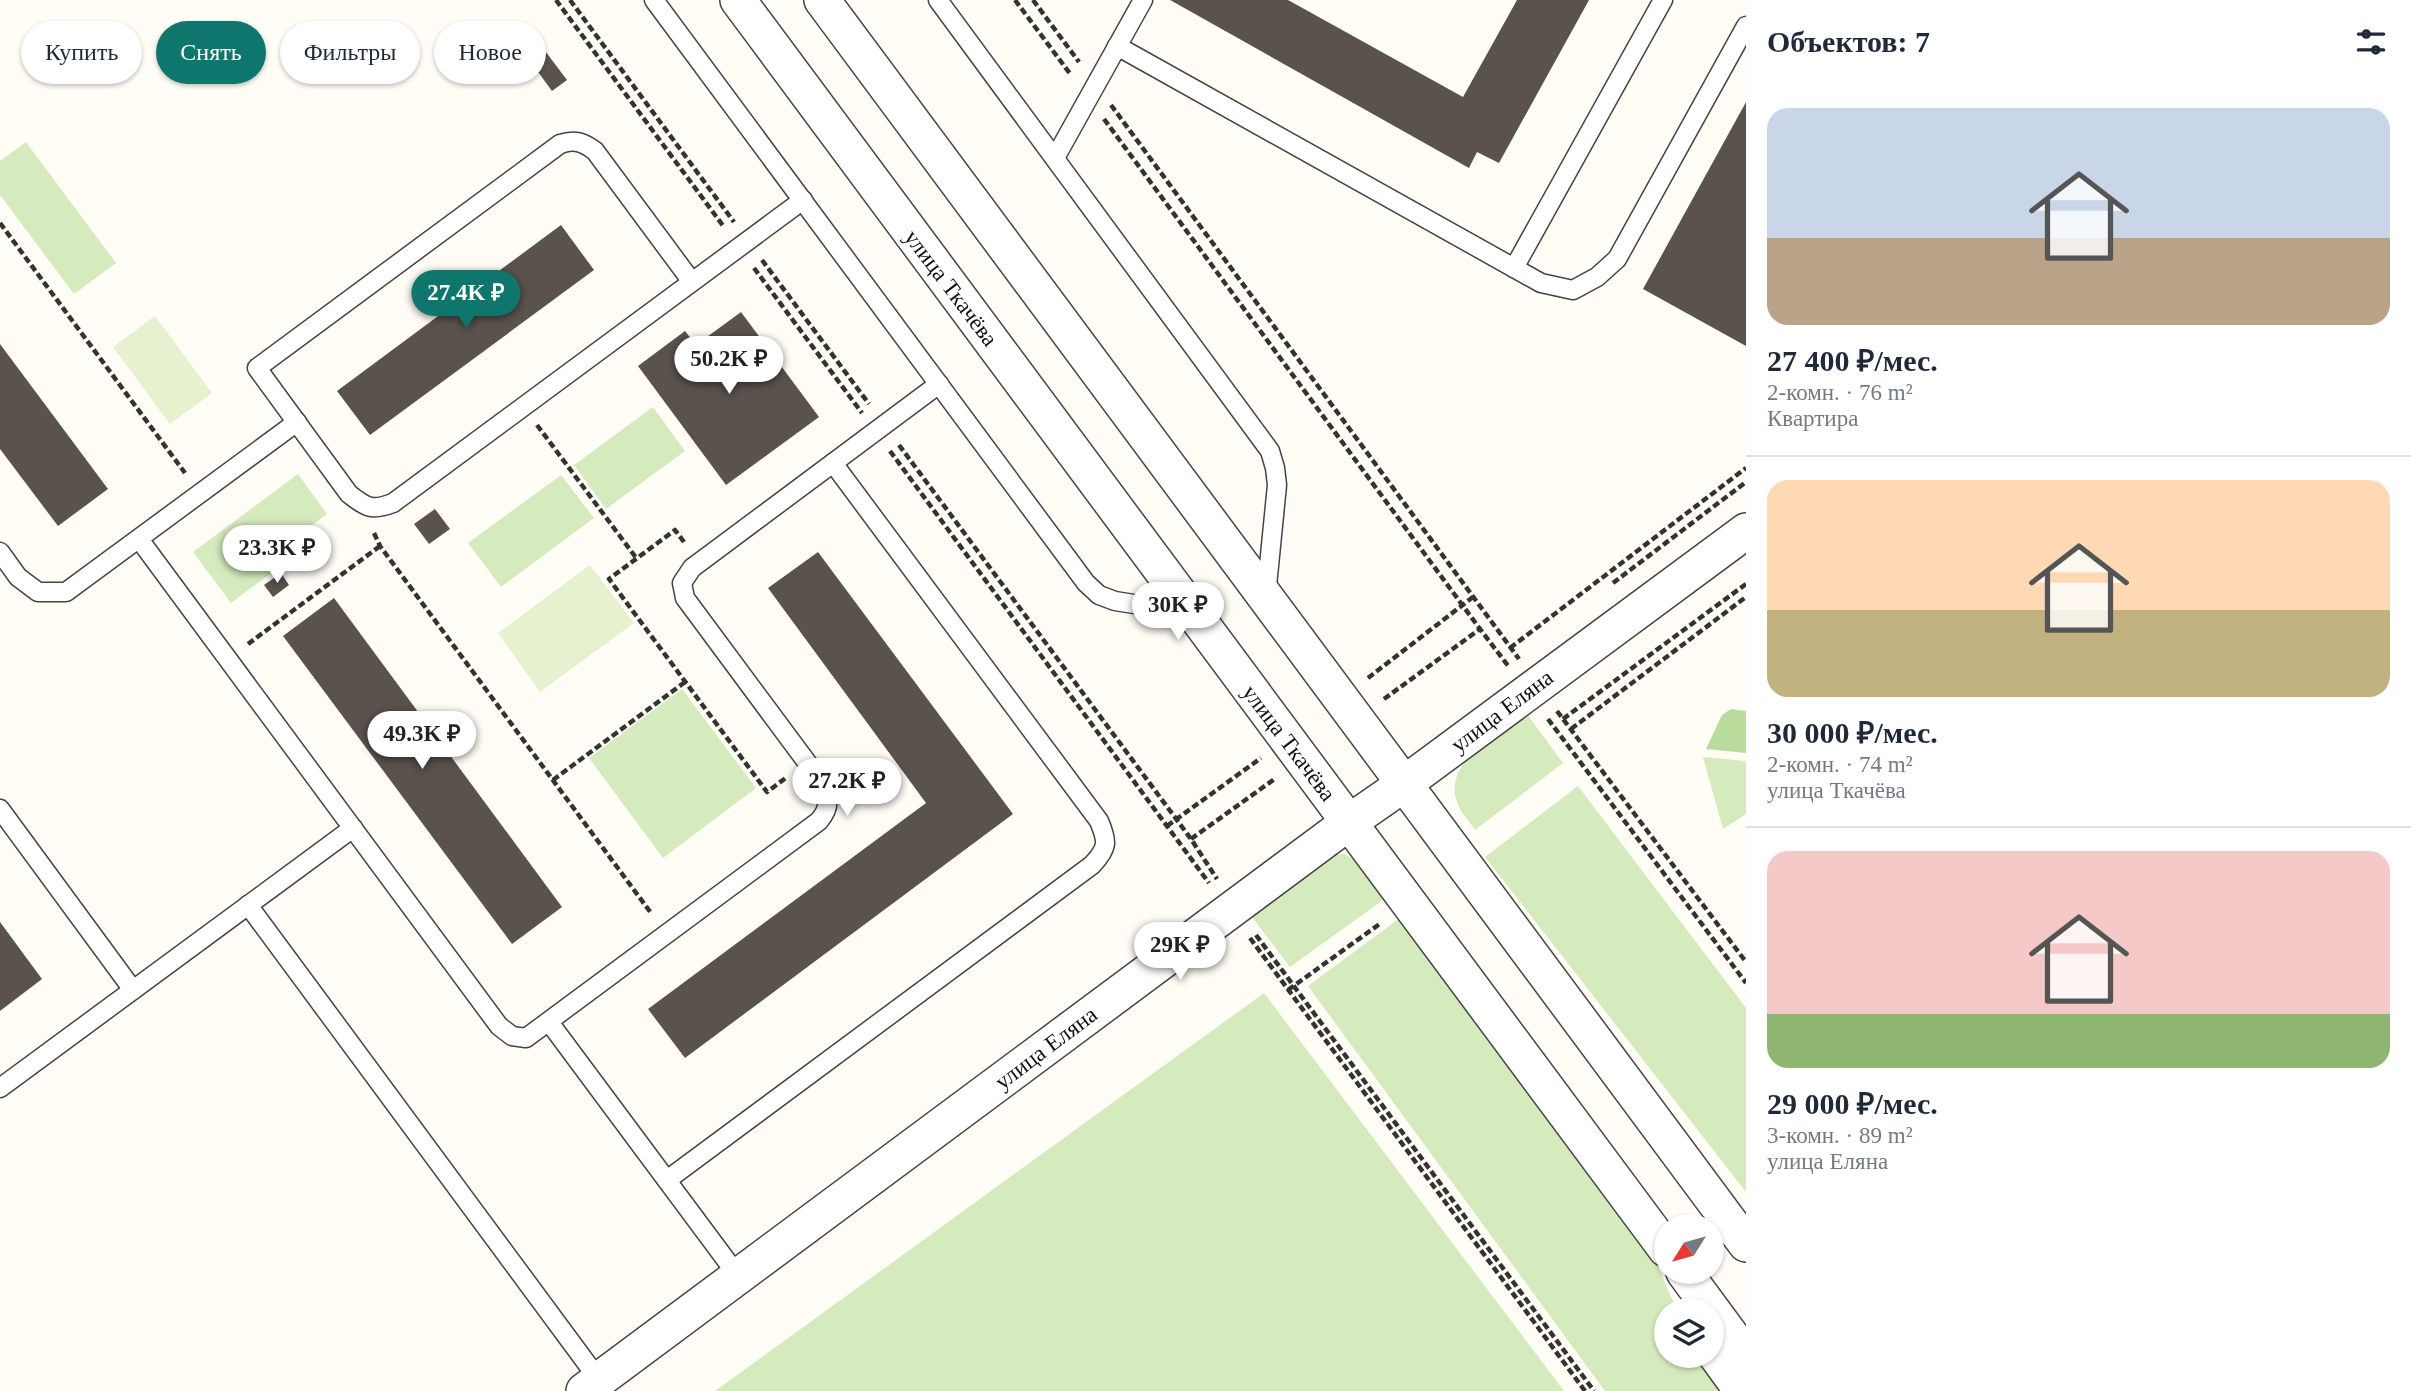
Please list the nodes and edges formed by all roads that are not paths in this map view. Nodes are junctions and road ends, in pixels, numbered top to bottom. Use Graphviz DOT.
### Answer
graph roads {
  1 [pos="654,0"];
  2 [pos="738,0"];
  3 [pos="822,0"];
  4 [pos="937,0"];
  5 [pos="1143,0"];
  6 [pos="1663,0"];
  7 [pos="1746,26"];
  8 [pos="1117,46"];
  9 [pos="1055,158"];
  10 [pos="803,200"];
  11 [pos="1514,268"];
  12 [pos="692,282"];
  13 [pos="939,384"];
  14 [pos="296,422"];
  15 [pos="833,463"];
  16 [pos="1746,531"];
  17 [pos="139,539"];
  18 [pos="0,552"];
  19 [pos="1266,600"];
  20 [pos="1192,613"];
  21 [pos="1404,785"];
  22 [pos="0,809"];
  23 [pos="1348,822"];
  24 [pos="353,828"];
  25 [pos="248,905"];
  26 [pos="134,990"];
  27 [pos="550,1021"];
  28 [pos="0,1088"];
  29 [pos="667,1180"];
  30 [pos="1654,1233"];
  31 [pos="1746,1244"];
  32 [pos="738,1276"];
  33 [pos="1724,1333"];
  34 [pos="1746,1356"];
  35 [pos="1724,1366"];
  36 [pos="591,1385"];
  37 [pos="1742,1391"];
  1 -- 10 [label="lane"];
  2 -- 20 [label="street, улица Ткачёва"];
  3 -- 19 [label="street"];
  4 -- 9 [label="lane"];
  5 -- 8 [label="lane"];
  6 -- 11 [label="lane"];
  7 -- 11 [label="lane"];
  8 -- 9 [label="lane"];
  8 -- 11 [label="lane"];
  9 -- 19 [label="lane"];
  10 -- 12 [label="lane"];
  10 -- 13 [label="lane"];
  12 -- 14 [label="lane"];
  12 -- 14 [label="lane"];
  13 -- 15 [label="lane"];
  13 -- 20 [label="lane"];
  14 -- 17 [label="lane"];
  15 -- 27 [label="lane"];
  15 -- 29 [label="lane"];
  16 -- 21 [label="street, улица Еляна"];
  17 -- 18 [label="lane"];
  17 -- 24 [label="lane"];
  19 -- 21 [label="street"];
  20 -- 23 [label="street, улица Ткачёва"];
  21 -- 23 [label="street, улица Еляна"];
  21 -- 31 [label="street"];
  22 -- 26 [label="lane"];
  23 -- 30 [label="street, улица Ткачёва"];
  23 -- 32 [label="street, улица Еляна"];
  24 -- 25 [label="lane"];
  24 -- 27 [label="lane"];
  25 -- 26 [label="lane"];
  25 -- 36 [label="lane"];
  26 -- 28 [label="lane"];
  27 -- 29 [label="lane"];
  29 -- 32 [label="lane"];
  32 -- 36 [label="street, улица Еляна"];
  33 -- 34 [label="street"];
  35 -- 37 [label="street"];
}
